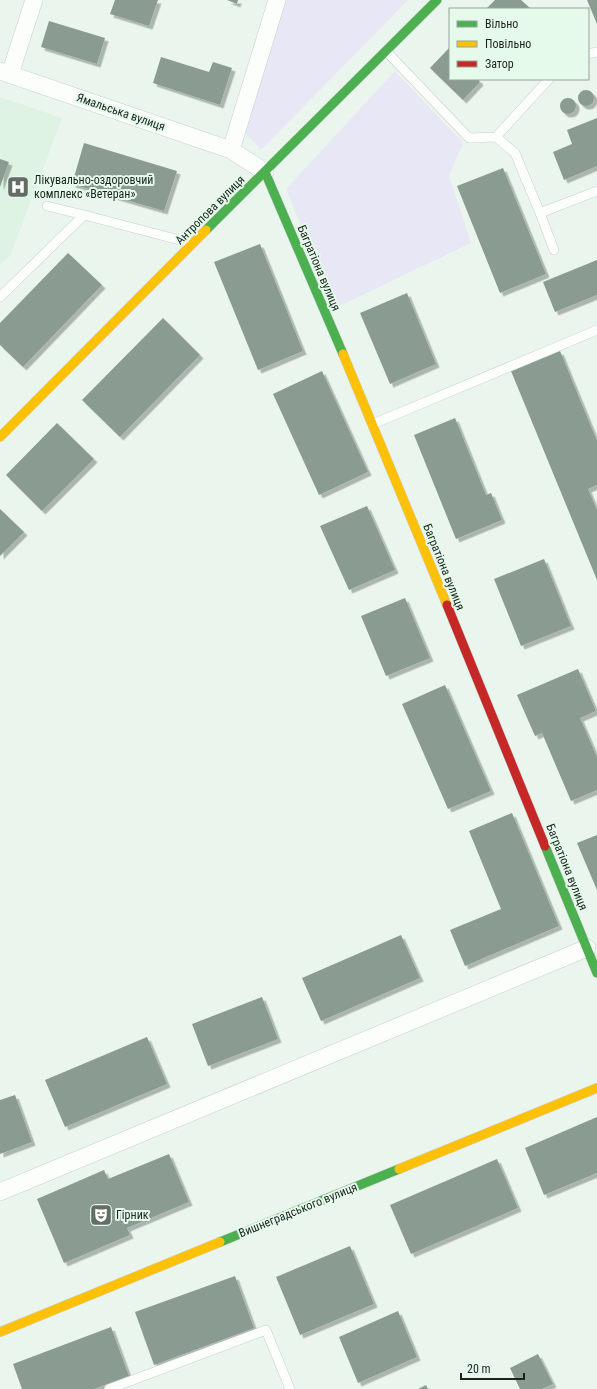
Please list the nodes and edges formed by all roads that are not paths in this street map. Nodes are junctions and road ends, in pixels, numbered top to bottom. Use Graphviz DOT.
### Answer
graph roads {
  1 [pos="34,0"];
  2 [pos="277,0"];
  3 [pos="437,0"];
  4 [pos="386,51"];
  5 [pos="5,72"];
  6 [pos="548,80"];
  7 [pos="496,137"];
  8 [pos="231,150"];
  9 [pos="265,172"];
  10 [pos="597,191"];
  11 [pos="47,206"];
  12 [pos="540,213"];
  13 [pos="84,215"];
  14 [pos="193,243"];
  15 [pos="554,250"];
  16 [pos="0,297"];
  17 [pos="597,330"];
  18 [pos="373,424"];
  19 [pos="0,437"];
  20 [pos="586,948"];
  21 [pos="597,973"];
  22 [pos="597,1088"];
  23 [pos="0,1192"];
  24 [pos="0,1332"];
  25 [pos="109,1389"];
  26 [pos="290,1389"];
  1 -- 5 [label="street, Ямальська вулиця"];
  2 -- 8 [label="street"];
  3 -- 4 [label="street, Антропова вулиця"];
  4 -- 7 [label="lane"];
  4 -- 9 [label="street, Антропова вулиця"];
  5 -- 8 [label="street, Ямальська вулиця"];
  6 -- 7 [label="lane"];
  7 -- 12 [label="lane"];
  8 -- 9 [label="street, Ямальська вулиця"];
  9 -- 14 [label="street, Антропова вулиця"];
  9 -- 18 [label="street, Багратіона вулиця"];
  10 -- 12 [label="lane"];
  11 -- 13 [label="lane"];
  12 -- 15 [label="lane"];
  13 -- 14 [label="lane"];
  13 -- 16 [label="lane"];
  14 -- 19 [label="street, Антропова вулиця"];
  17 -- 18 [label="lane"];
  18 -- 20 [label="street, Багратіона вулиця"];
  20 -- 21 [label="street, Багратіона вулиця"];
  20 -- 23 [label="street"];
  22 -- 24 [label="street, Вишнеградського вулиця"];
  25 -- 26 [label="lane"];
}
